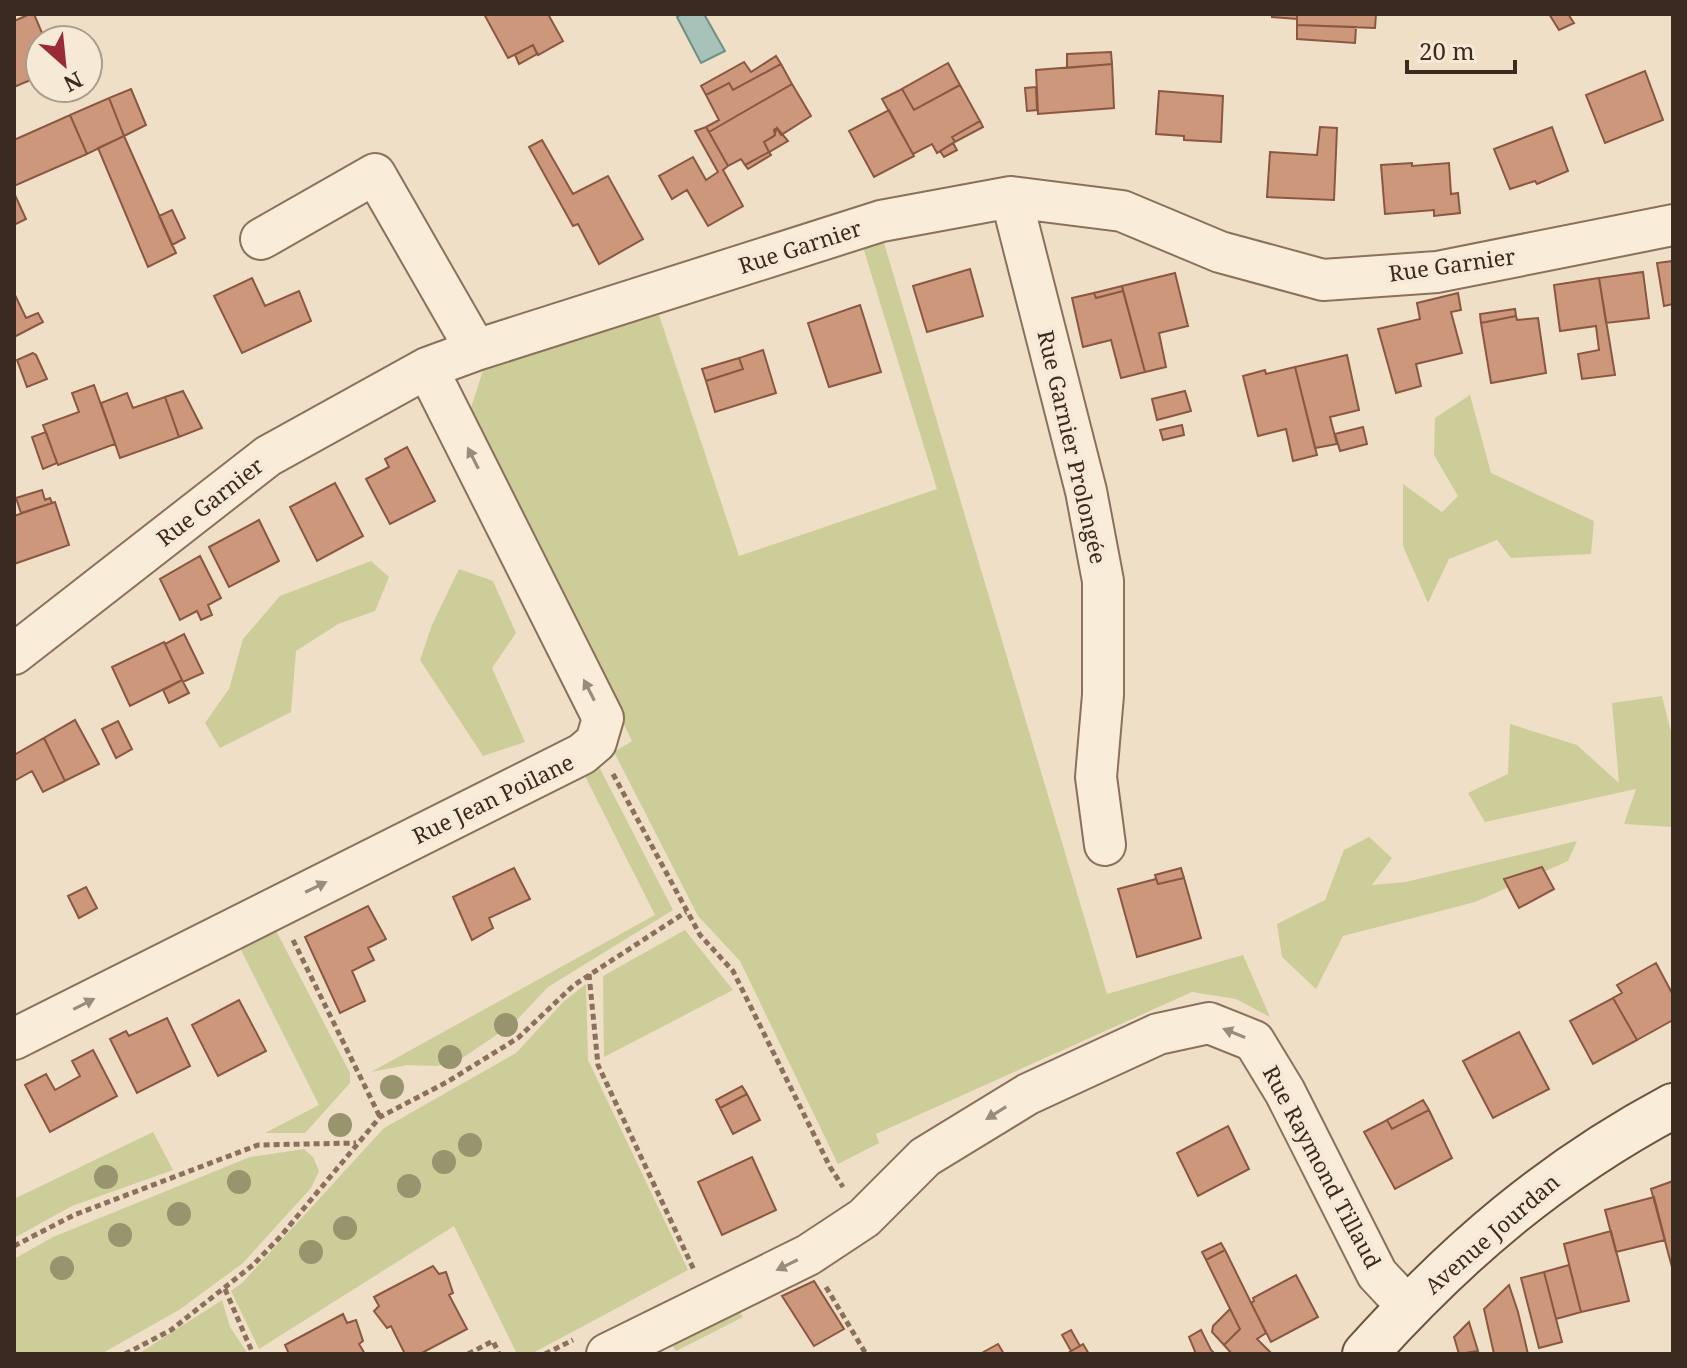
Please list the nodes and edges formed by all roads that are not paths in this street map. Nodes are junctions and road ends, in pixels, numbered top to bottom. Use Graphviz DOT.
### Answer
graph roads {
  1 [pos="1011,197"];
  2 [pos="1673,225"];
  3 [pos="261,239"];
  4 [pos="476,350"];
  5 [pos="427,368"];
  6 [pos="14,654"];
  7 [pos="1105,845"];
  8 [pos="14,1039"];
  9 [pos="1673,1106"];
  10 [pos="1408,1307"];
  11 [pos="597,1344"];
  12 [pos="1365,1354"];
  1 -- 2 [label="street, Rue Garnier"];
  1 -- 4 [label="street, Rue Garnier"];
  1 -- 7 [label="street, Rue Garnier Prolongée"];
  3 -- 4 [label="street"];
  4 -- 5 [label="street, Rue Garnier"];
  5 -- 6 [label="street, Rue Garnier"];
  8 -- 5 [label="street, Rue Jean Poilane, one-way"];
  9 -- 10 [label="main road, Avenue Jourdan"];
  10 -- 11 [label="street, Rue Raymond Tillaud, one-way"];
  10 -- 12 [label="main road, Avenue Jourdan"];
}
